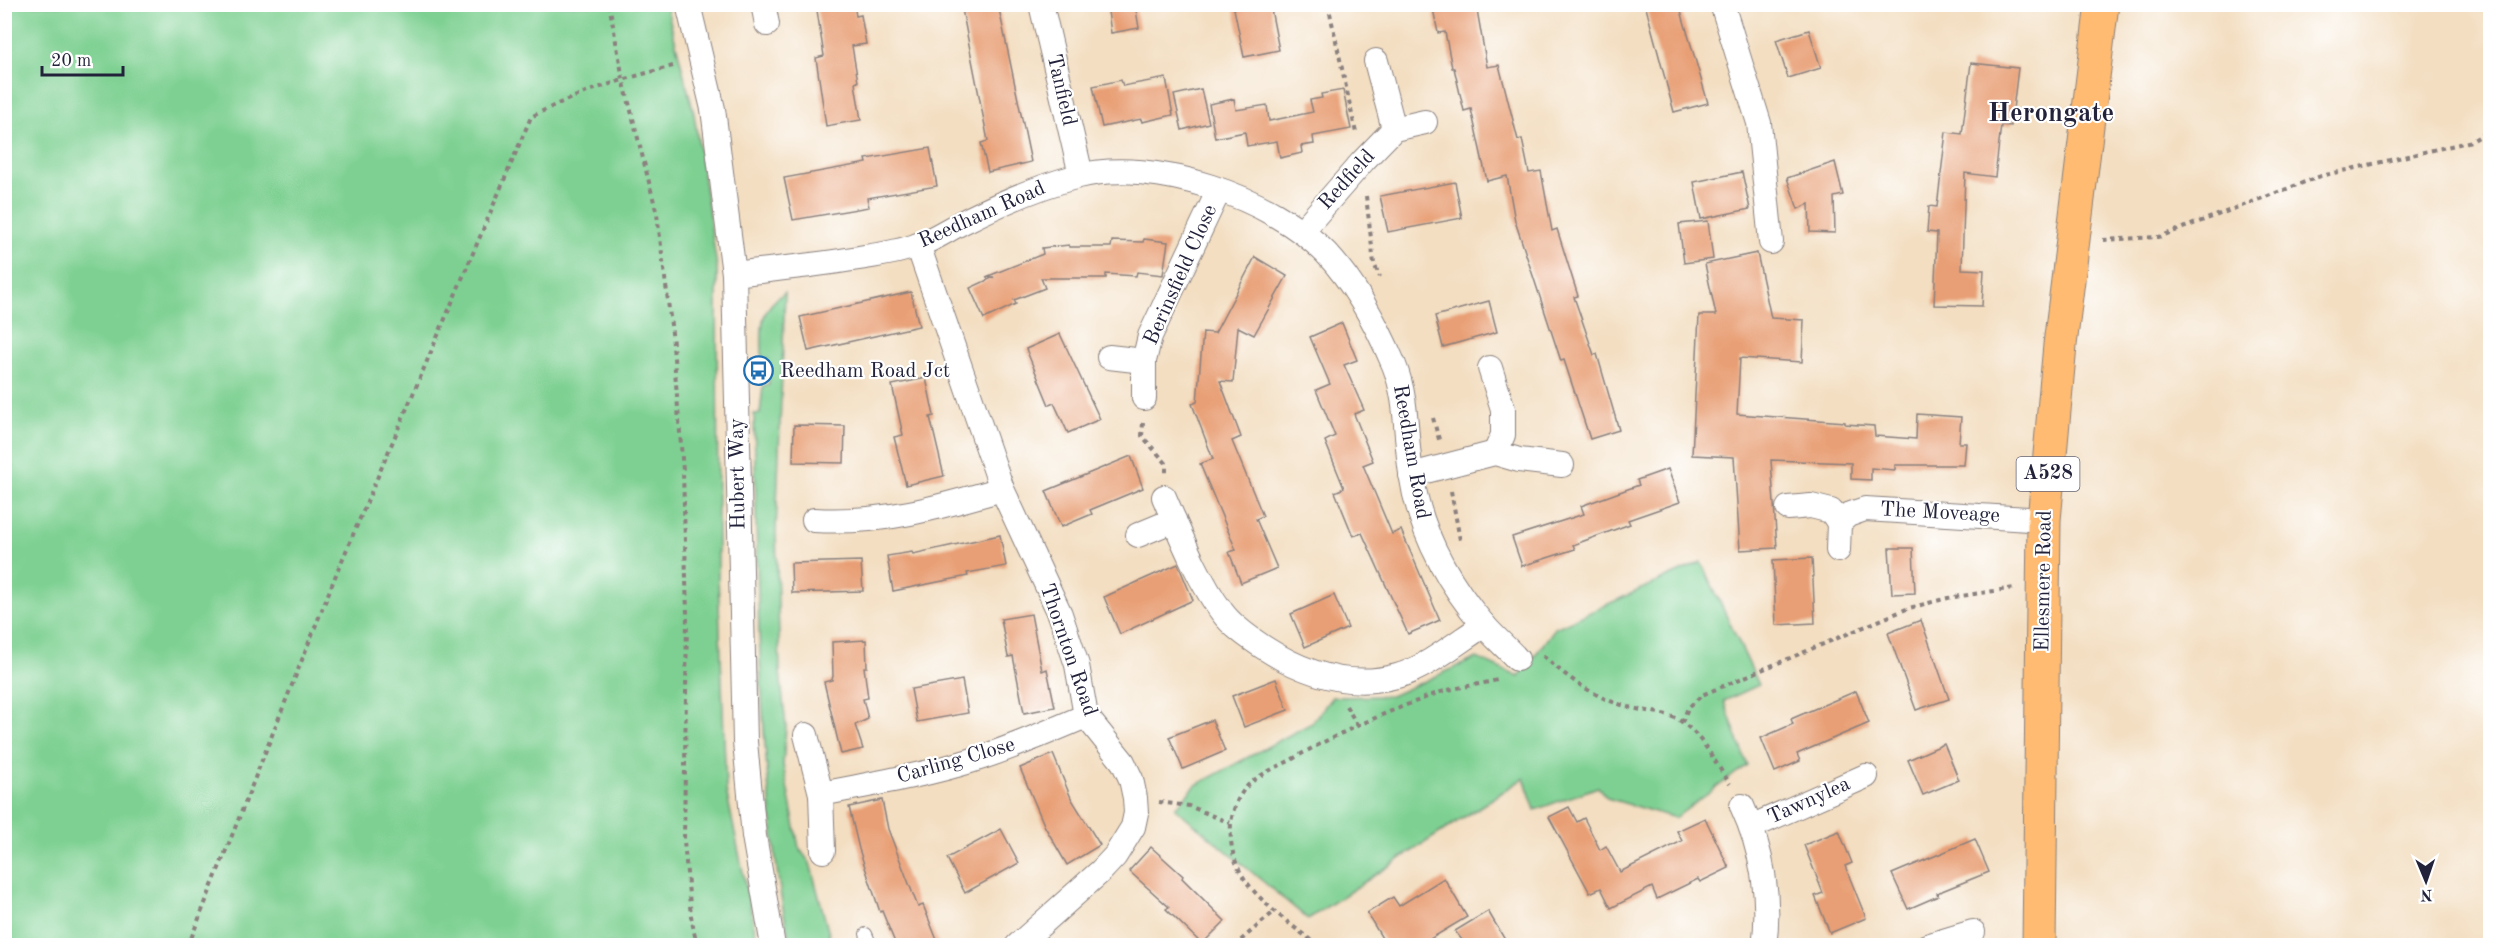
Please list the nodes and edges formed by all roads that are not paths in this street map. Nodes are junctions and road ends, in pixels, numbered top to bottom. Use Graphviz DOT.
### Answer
graph roads {
  1 [pos="688,4"];
  2 [pos="1041,4"];
  3 [pos="1722,4"];
  4 [pos="2102,4"];
  5 [pos="1376,61"];
  6 [pos="1425,122"];
  7 [pos="1394,129"];
  8 [pos="1082,175"];
  9 [pos="1219,190"];
  10 [pos="1302,231"];
  11 [pos="1772,242"];
  12 [pos="918,245"];
  13 [pos="734,274"];
  14 [pos="1109,357"];
  15 [pos="1144,361"];
  16 [pos="1490,368"];
  17 [pos="1144,398"];
  18 [pos="1495,453"];
  19 [pos="1562,465"];
  20 [pos="1411,475"];
  21 [pos="1002,489"];
  22 [pos="1164,497"];
  23 [pos="1788,508"];
  24 [pos="814,520"];
  25 [pos="1174,520"];
  26 [pos="2044,520"];
  27 [pos="1839,522"];
  28 [pos="1138,535"];
  29 [pos="1838,550"];
  30 [pos="1484,625"];
  31 [pos="1517,659"];
  32 [pos="1086,716"];
  33 [pos="806,735"];
  34 [pos="1866,776"];
  35 [pos="822,794"];
  36 [pos="824,851"];
  37 [pos="1966,938"];
  38 [pos="773,945"];
  39 [pos="1017,945"];
  40 [pos="1764,945"];
  41 [pos="1926,945"];
  42 [pos="2039,945"];
  1 -- 13 [label="street, Hubert Way"];
  2 -- 8 [label="street, Tanfield"];
  3 -- 11 [label="street"];
  4 -- 26 [label="main road, Ellesmere Road / A528"];
  5 -- 7 [label="street"];
  6 -- 7 [label="street"];
  7 -- 10 [label="street, Redfield"];
  8 -- 9 [label="street, Reedham Road"];
  8 -- 12 [label="street, Reedham Road"];
  9 -- 10 [label="street, Reedham Road"];
  9 -- 15 [label="street, Berinsfield Close"];
  10 -- 20 [label="street, Reedham Road"];
  12 -- 13 [label="street, Reedham Road"];
  12 -- 21 [label="street, Thornton Road"];
  13 -- 38 [label="street, Hubert Way"];
  14 -- 15 [label="street, Berinsfield Close"];
  15 -- 17 [label="street, Berinsfield Close"];
  16 -- 18 [label="street"];
  18 -- 19 [label="street"];
  18 -- 20 [label="street"];
  20 -- 30 [label="street, Reedham Road"];
  21 -- 24 [label="street"];
  21 -- 32 [label="street, Thornton Road"];
  22 -- 25 [label="street"];
  23 -- 27 [label="street"];
  25 -- 28 [label="street"];
  25 -- 30 [label="street"];
  26 -- 27 [label="street, The Moveage"];
  26 -- 42 [label="main road, Ellesmere Road / A528"];
  27 -- 29 [label="street"];
  30 -- 31 [label="street, Reedham Road"];
  32 -- 35 [label="street, Carling Close"];
  32 -- 39 [label="street, Thornton Road"];
  33 -- 35 [label="street"];
  34 -- 40 [label="street, Tawnylea"];
  35 -- 36 [label="street"];
  37 -- 41 [label="street"];
}
